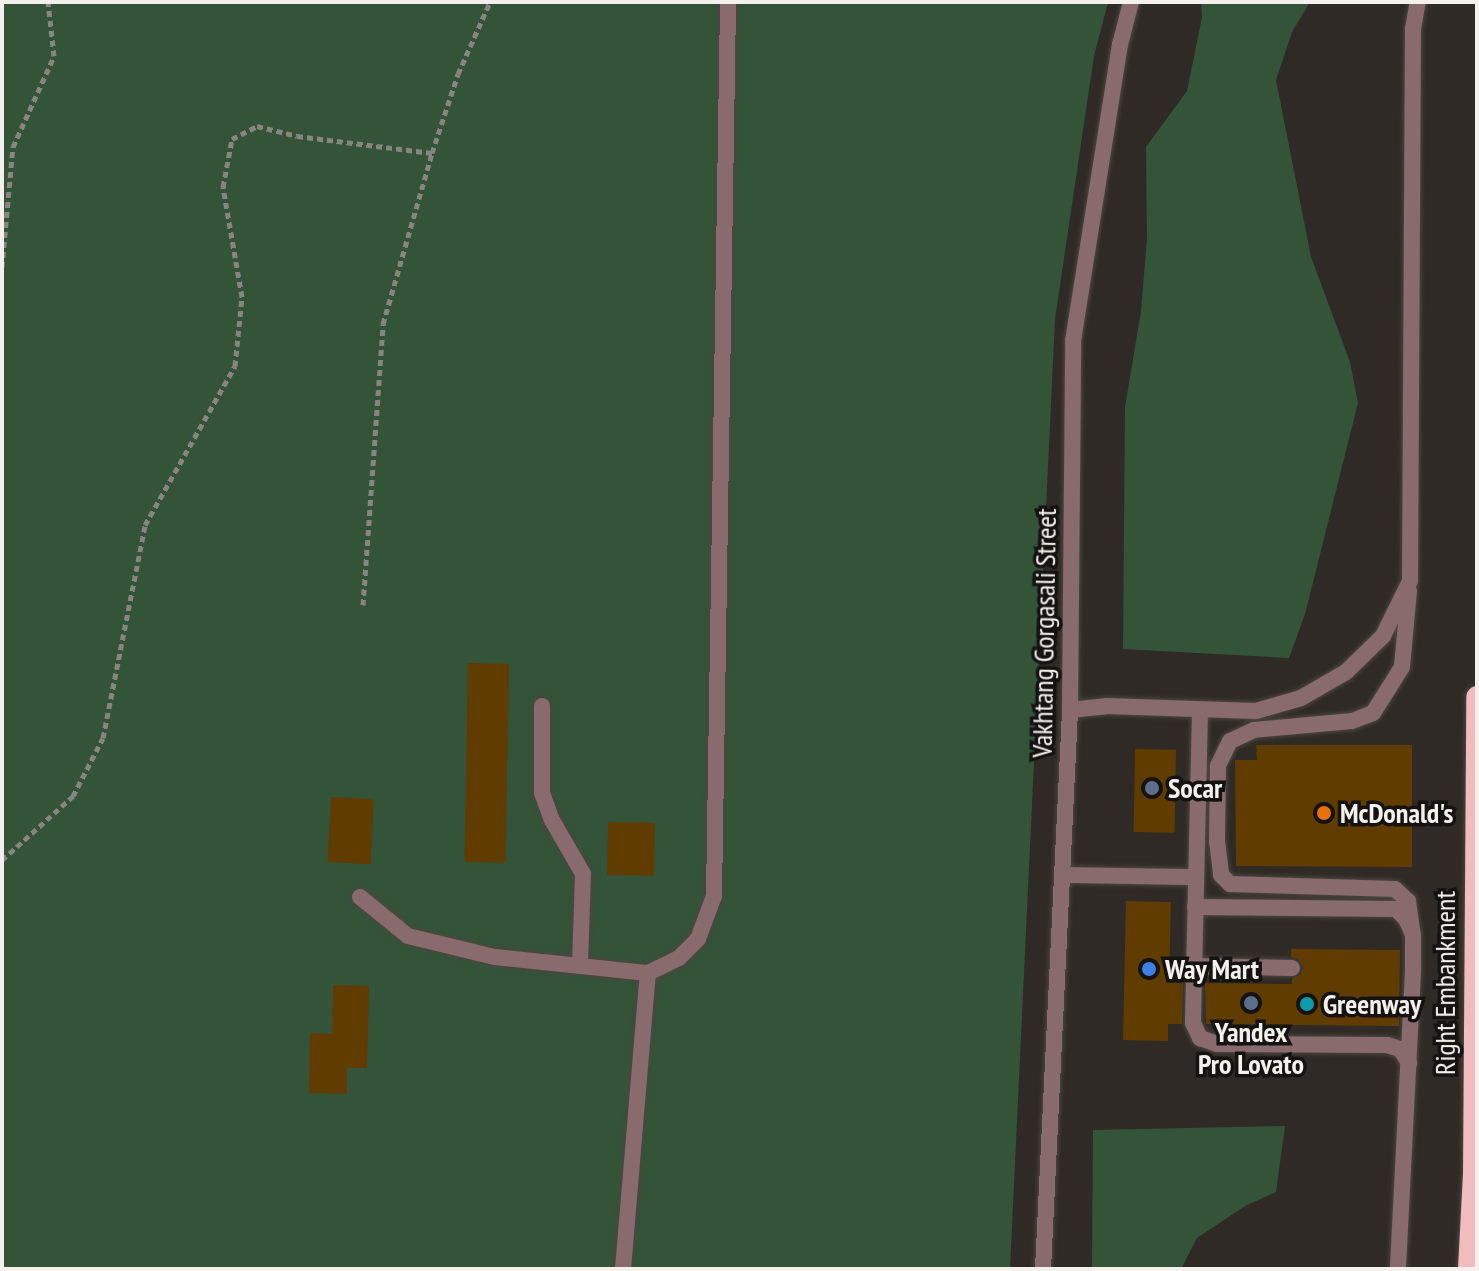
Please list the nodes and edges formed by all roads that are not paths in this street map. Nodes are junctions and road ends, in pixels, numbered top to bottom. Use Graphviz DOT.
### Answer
graph roads {
  1 [pos="728,2"];
  2 [pos="1131,2"];
  3 [pos="1418,2"];
  4 [pos="1410,581"];
  5 [pos="1477,697"];
  6 [pos="542,706"];
  7 [pos="1070,710"];
  8 [pos="1200,711"];
  9 [pos="1065,875"];
  10 [pos="1195,877"];
  11 [pos="360,897"];
  12 [pos="1195,907"];
  13 [pos="1413,935"];
  14 [pos="580,966"];
  15 [pos="1194,966"];
  16 [pos="1292,968"];
  17 [pos="648,973"];
  18 [pos="1409,1063"];
  19 [pos="623,1269"];
  20 [pos="1043,1269"];
  21 [pos="1398,1269"];
  22 [pos="1469,1269"];
  1 -- 17 [label="street"];
  2 -- 7 [label="street, Vakhtang Gorgasali Street"];
  3 -- 4 [label="street"];
  4 -- 8 [label="street"];
  4 -- 13 [label="street"];
  5 -- 22 [label="highway, Right Embankment"];
  6 -- 14 [label="street"];
  7 -- 8 [label="street"];
  7 -- 9 [label="street, Vakhtang Gorgasali Street"];
  8 -- 10 [label="street"];
  9 -- 10 [label="street"];
  9 -- 20 [label="street, Vakhtang Gorgasali Street"];
  10 -- 12 [label="street"];
  11 -- 14 [label="street"];
  12 -- 13 [label="street"];
  12 -- 15 [label="street"];
  13 -- 18 [label="street"];
  14 -- 17 [label="street"];
  15 -- 16 [label="street"];
  15 -- 18 [label="street"];
  17 -- 19 [label="street"];
  18 -- 21 [label="street"];
}
